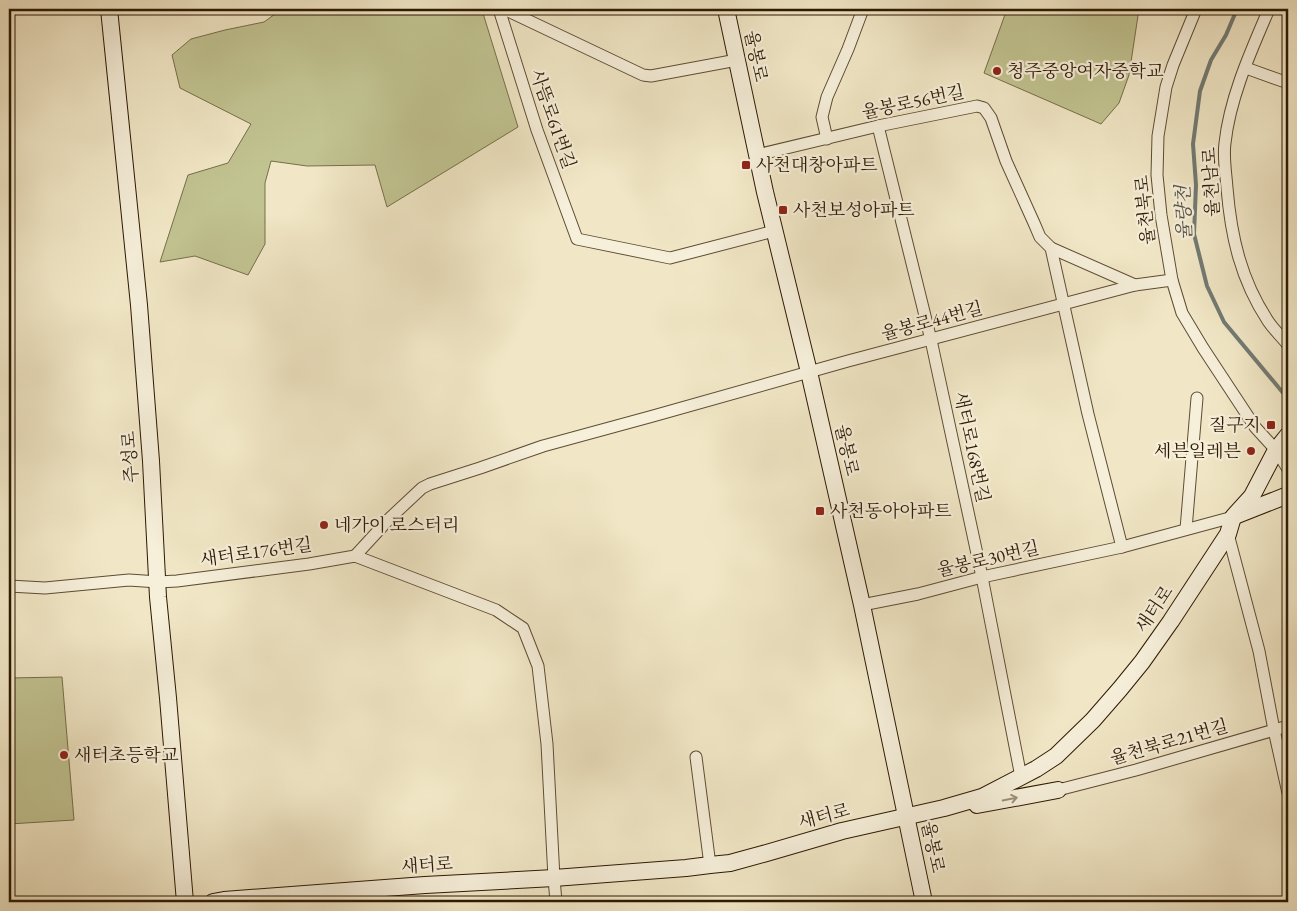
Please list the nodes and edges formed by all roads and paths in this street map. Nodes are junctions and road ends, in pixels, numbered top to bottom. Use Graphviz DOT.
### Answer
graph roads {
  1 [pos="109,9"];
  2 [pos="499,9"];
  3 [pos="504,9"];
  4 [pos="726,9"];
  5 [pos="863,9"];
  6 [pos="1196,9"];
  7 [pos="1269,9"];
  8 [pos="737,60"];
  9 [pos="1246,68"];
  10 [pos="1288,83"];
  11 [pos="878,126"];
  12 [pos="827,139"];
  13 [pos="757,155"];
  14 [pos="774,232"];
  15 [pos="1051,248"];
  16 [pos="1172,280"];
  17 [pos="1135,285"];
  18 [pos="1064,304"];
  19 [pos="931,340"];
  20 [pos="1288,345"];
  21 [pos="809,372"];
  22 [pos="1196,398"];
  23 [pos="1288,435"];
  24 [pos="1276,450"];
  25 [pos="1288,469"];
  26 [pos="1288,495"];
  27 [pos="1233,516"];
  28 [pos="1186,529"];
  29 [pos="1228,534"];
  30 [pos="1122,546"];
  31 [pos="355,556"];
  32 [pos="982,576"];
  33 [pos="158,582"];
  34 [pos="9,586"];
  35 [pos="862,605"];
  36 [pos="1288,726"];
  37 [pos="1274,730"];
  38 [pos="696,758"];
  39 [pos="1049,760"];
  40 [pos="1020,777"];
  41 [pos="1058,790"];
  42 [pos="1288,793"];
  43 [pos="928,812"];
  44 [pos="906,817"];
  45 [pos="710,865"];
  46 [pos="554,878"];
  47 [pos="185,902"];
  48 [pos="213,902"];
  49 [pos="556,902"];
  50 [pos="924,902"];
  1 -- 33 [label="street, 주성로"];
  2 -- 14 [label="street, 사뜸로61번길"];
  3 -- 8 [label="street"];
  4 -- 8 [label="street, 율봉로"];
  5 -- 12 [label="street"];
  6 -- 16 [label="street, 율천북로"];
  7 -- 9 [label="street, 율천남로"];
  8 -- 13 [label="street, 율봉로"];
  9 -- 10 [label="street"];
  9 -- 20 [label="street, 율천남로"];
  11 -- 12 [label="street, 율봉로56번길"];
  11 -- 15 [label="street, 율봉로56번길"];
  11 -- 19 [label="street, 새터로168번길"];
  12 -- 13 [label="street, 율봉로56번길"];
  13 -- 14 [label="street, 율봉로"];
  14 -- 21 [label="street, 율봉로"];
  15 -- 17 [label="street"];
  15 -- 18 [label="street, 율봉로56번길"];
  16 -- 17 [label="street, 율봉로44번길"];
  16 -- 24 [label="street, 율천북로"];
  17 -- 18 [label="street, 율봉로44번길"];
  18 -- 19 [label="street, 율봉로44번길"];
  18 -- 30 [label="street"];
  19 -- 21 [label="street, 율봉로44번길"];
  19 -- 32 [label="street, 새터로168번길"];
  21 -- 31 [label="street, 율봉로44번길"];
  21 -- 35 [label="street, 율봉로"];
  22 -- 28 [label="street"];
  23 -- 24 [label="street, 새터로"];
  24 -- 25 [label="street, 율천북로"];
  24 -- 27 [label="street, 새터로"];
  26 -- 27 [label="street"];
  27 -- 28 [label="street, 율봉로30번길"];
  27 -- 29 [label="street, 새터로"];
  28 -- 30 [label="street, 율봉로30번길"];
  29 -- 37 [label="street"];
  29 -- 39 [label="street, 새터로"];
  30 -- 32 [label="street, 율봉로30번길"];
  31 -- 33 [label="street, 새터로176번길"];
  31 -- 46 [label="street"];
  32 -- 35 [label="street, 율봉로30번길"];
  32 -- 40 [label="street, 새터로168번길"];
  33 -- 34 [label="street, 새터로176번길"];
  33 -- 47 [label="street, 주성로"];
  35 -- 44 [label="street, 율봉로"];
  36 -- 37 [label="street, 율천북로21번길"];
  37 -- 41 [label="street, 율천북로21번길"];
  37 -- 42 [label="street"];
  38 -- 45 [label="street"];
  39 -- 40 [label="street, 새터로"];
  39 -- 41 [label="street"];
  40 -- 43 [label="street, 새터로"];
  43 -- 41 [label="street, one-way"];
  43 -- 44 [label="street, 새터로"];
  44 -- 45 [label="street, 새터로"];
  44 -- 50 [label="street, 율봉로"];
  45 -- 46 [label="street, 새터로"];
  46 -- 48 [label="street, 새터로"];
  46 -- 49 [label="street"];
}
